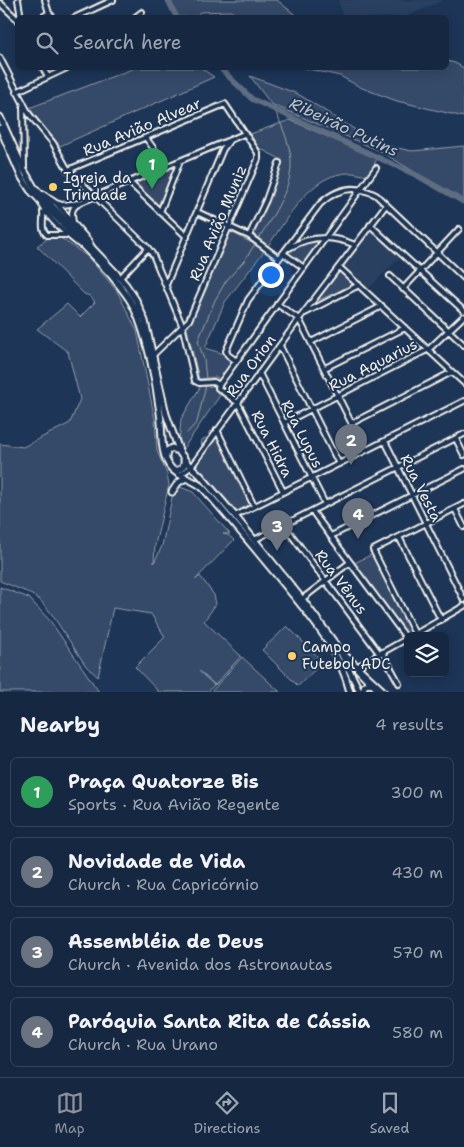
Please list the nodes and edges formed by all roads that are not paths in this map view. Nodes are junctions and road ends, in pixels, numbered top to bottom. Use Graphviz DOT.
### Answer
graph roads {
  1 [pos="18,0"];
  2 [pos="52,0"];
  3 [pos="113,0"];
  4 [pos="46,1"];
  5 [pos="0,3"];
  6 [pos="142,12"];
  7 [pos="49,13"];
  8 [pos="20,15"];
  9 [pos="46,15"];
  10 [pos="80,15"];
  11 [pos="138,15"];
  12 [pos="15,17"];
  13 [pos="0,58"];
  14 [pos="44,70"];
  15 [pos="63,70"];
  16 [pos="48,77"];
  17 [pos="16,92"];
  18 [pos="23,104"];
  19 [pos="225,104"];
  20 [pos="0,117"];
  21 [pos="0,128"];
  22 [pos="244,134"];
  23 [pos="146,138"];
  24 [pos="230,140"];
  25 [pos="22,145"];
  26 [pos="219,145"];
  27 [pos="223,149"];
  28 [pos="15,152"];
  29 [pos="180,161"];
  30 [pos="279,163"];
  31 [pos="167,167"];
  32 [pos="376,168"];
  33 [pos="24,170"];
  34 [pos="68,170"];
  35 [pos="129,182"];
  36 [pos="360,189"];
  37 [pos="94,197"];
  38 [pos="46,203"];
  39 [pos="56,203"];
  40 [pos="80,203"];
  41 [pos="386,205"];
  42 [pos="160,212"];
  43 [pos="197,212"];
  44 [pos="73,222"];
  45 [pos="370,225"];
  46 [pos="229,226"];
  47 [pos="459,229"];
  48 [pos="74,232"];
  49 [pos="298,234"];
  50 [pos="249,236"];
  51 [pos="187,237"];
  52 [pos="325,237"];
  53 [pos="302,241"];
  54 [pos="355,245"];
  55 [pos="148,248"];
  56 [pos="287,249"];
  57 [pos="92,251"];
  58 [pos="283,253"];
  59 [pos="437,253"];
  60 [pos="279,258"];
  61 [pos="339,267"];
  62 [pos="304,268"];
  63 [pos="420,271"];
  64 [pos="172,272"];
  65 [pos="390,276"];
  66 [pos="163,277"];
  67 [pos="120,278"];
  68 [pos="464,278"];
  69 [pos="166,285"];
  70 [pos="359,285"];
  71 [pos="403,288"];
  72 [pos="312,302"];
  73 [pos="277,304"];
  74 [pos="382,306"];
  75 [pos="314,307"];
  76 [pos="464,311"];
  77 [pos="304,313"];
  78 [pos="464,316"];
  79 [pos="299,319"];
  80 [pos="182,325"];
  81 [pos="405,328"];
  82 [pos="449,331"];
  83 [pos="311,342"];
  84 [pos="464,345"];
  85 [pos="280,346"];
  86 [pos="429,349"];
  87 [pos="153,355"];
  88 [pos="235,360"];
  89 [pos="324,368"];
  90 [pos="452,372"];
  91 [pos="259,374"];
  92 [pos="464,383"];
  93 [pos="218,385"];
  94 [pos="338,396"];
  95 [pos="464,401"];
  96 [pos="238,403"];
  97 [pos="311,409"];
  98 [pos="284,423"];
  99 [pos="352,423"];
  100 [pos="217,430"];
  101 [pos="464,434"];
  102 [pos="456,439"];
  103 [pos="385,441"];
  104 [pos="365,450"];
  105 [pos="180,453"];
  106 [pos="166,456"];
  107 [pos="464,456"];
  108 [pos="184,459"];
  109 [pos="339,464"];
  110 [pos="191,467"];
  111 [pos="398,467"];
  112 [pos="171,468"];
  113 [pos="464,469"];
  114 [pos="180,475"];
  115 [pos="311,477"];
  116 [pos="186,478"];
  117 [pos="172,492"];
  118 [pos="283,492"];
  119 [pos="412,494"];
  120 [pos="325,504"];
  121 [pos="464,504"];
  122 [pos="254,506"];
  123 [pos="455,509"];
  124 [pos="312,511"];
  125 [pos="235,516"];
  126 [pos="427,523"];
  127 [pos="284,525"];
  128 [pos="464,527"];
  129 [pos="331,536"];
  130 [pos="400,537"];
  131 [pos="254,540"];
  132 [pos="349,563"];
  133 [pos="325,580"];
  134 [pos="302,599"];
  135 [pos="464,600"];
  136 [pos="464,606"];
  137 [pos="441,620"];
  138 [pos="412,632"];
  139 [pos="419,632"];
  140 [pos="404,634"];
  141 [pos="404,640"];
  142 [pos="339,649"];
  143 [pos="381,652"];
  144 [pos="358,666"];
  145 [pos="399,683"];
  146 [pos="370,684"];
  147 [pos="350,692"];
  148 [pos="361,692"];
  149 [pos="380,692"];
  150 [pos="385,692"];
  1 -- 8 [label="street"];
  2 -- 4 [label="street"];
  3 -- 10 [label="street"];
  4 -- 7 [label="street"];
  5 -- 12 [label="street"];
  6 -- 11 [label="street"];
  7 -- 9 [label="street"];
  13 -- 17 [label="street"];
  14 -- 16 [label="street"];
  15 -- 16 [label="street"];
  16 -- 17 [label="street"];
  17 -- 18 [label="street"];
  18 -- 25 [label="street"];
  18 -- 34 [label="street"];
  19 -- 22 [label="street, Rua Avião Muniz"];
  19 -- 23 [label="street, Rua Avião Alvear"];
  20 -- 28 [label="main road"];
  21 -- 38 [label="main road"];
  22 -- 24 [label="street"];
  22 -- 46 [label="street, Rua Avião Muniz"];
  23 -- 31 [label="street"];
  23 -- 34 [label="street, Rua Avião Alvear"];
  24 -- 26 [label="street"];
  24 -- 27 [label="street"];
  25 -- 28 [label="street"];
  25 -- 33 [label="street"];
  26 -- 27 [label="street"];
  26 -- 29 [label="street"];
  27 -- 43 [label="street"];
  28 -- 33 [label="main road"];
  29 -- 31 [label="street"];
  29 -- 42 [label="street"];
  30 -- 50 [label="street"];
  31 -- 35 [label="street"];
  32 -- 36 [label="street"];
  33 -- 38 [label="main road"];
  34 -- 37 [label="street"];
  35 -- 37 [label="street"];
  35 -- 42 [label="street"];
  36 -- 41 [label="street"];
  36 -- 49 [label="street"];
  36 -- 52 [label="street"];
  37 -- 40 [label="street"];
  37 -- 55 [label="street"];
  38 -- 39 [label="street"];
  38 -- 48 [label="main road"];
  38 -- 48 [label="street"];
  38 -- 48 [label="street"];
  39 -- 40 [label="street"];
  39 -- 44 [label="street"];
  40 -- 44 [label="street"];
  41 -- 45 [label="street, Rua Orion"];
  41 -- 59 [label="street"];
  42 -- 51 [label="street"];
  43 -- 46 [label="street"];
  43 -- 51 [label="street"];
  44 -- 48 [label="street"];
  45 -- 54 [label="street, Rua Orion"];
  45 -- 63 [label="street"];
  46 -- 50 [label="street"];
  46 -- 80 [label="street, Rua Avião Muniz"];
  47 -- 59 [label="street"];
  48 -- 57 [label="main road"];
  48 -- 57 [label="street"];
  49 -- 53 [label="street"];
  49 -- 56 [label="street"];
  50 -- 60 [label="street"];
  51 -- 64 [label="street"];
  52 -- 53 [label="street"];
  52 -- 54 [label="street"];
  52 -- 62 [label="street"];
  53 -- 56 [label="street"];
  54 -- 61 [label="street, Rua Orion"];
  55 -- 66 [label="street"];
  55 -- 67 [label="street"];
  56 -- 58 [label="street"];
  57 -- 67 [label="main road"];
  57 -- 106 [label="main road"];
  58 -- 60 [label="street"];
  58 -- 62 [label="street"];
  59 -- 63 [label="street"];
  59 -- 68 [label="street"];
  60 -- 88 [label="street"];
  61 -- 70 [label="street"];
  61 -- 72 [label="street, Rua Orion"];
  62 -- 73 [label="street"];
  63 -- 71 [label="street"];
  63 -- 76 [label="street"];
  64 -- 66 [label="street"];
  64 -- 69 [label="street"];
  65 -- 71 [label="street"];
  66 -- 69 [label="street"];
  67 -- 87 [label="main road"];
  69 -- 80 [label="street"];
  70 -- 74 [label="street"];
  70 -- 75 [label="street"];
  71 -- 82 [label="street"];
  72 -- 75 [label="street"];
  72 -- 77 [label="street, Rua Orion"];
  73 -- 79 [label="street"];
  73 -- 88 [label="street"];
  74 -- 81 [label="street"];
  74 -- 83 [label="street"];
  75 -- 77 [label="street"];
  77 -- 79 [label="street, Rua Orion"];
  78 -- 82 [label="street, Rua Aquarius"];
  79 -- 83 [label="street"];
  79 -- 85 [label="street, Rua Orion"];
  80 -- 87 [label="street, Rua Avião Muniz"];
  80 -- 93 [label="street"];
  81 -- 86 [label="street"];
  81 -- 89 [label="street"];
  82 -- 84 [label="street"];
  82 -- 86 [label="street, Rua Aquarius"];
  83 -- 89 [label="street"];
  85 -- 91 [label="street, Rua Orion"];
  85 -- 97 [label="street"];
  86 -- 90 [label="street"];
  86 -- 94 [label="street, Rua Aquarius"];
  87 -- 105 [label="main road"];
  88 -- 93 [label="street"];
  89 -- 94 [label="street"];
  90 -- 92 [label="street"];
  90 -- 99 [label="street"];
  91 -- 96 [label="street, Rua Orion"];
  91 -- 98 [label="street, Rua Lupus"];
  93 -- 96 [label="street, Rua Hidra"];
  94 -- 97 [label="street, Rua Aquarius"];
  94 -- 99 [label="street"];
  95 -- 103 [label="street"];
  96 -- 100 [label="street, Rua Orion"];
  96 -- 118 [label="street, Rua Hidra"];
  97 -- 98 [label="street, Rua Aquarius"];
  97 -- 109 [label="street"];
  98 -- 115 [label="street, Rua Lupus"];
  99 -- 104 [label="street"];
  100 -- 110 [label="street, Rua Orion"];
  100 -- 122 [label="street"];
  101 -- 102 [label="street"];
  102 -- 107 [label="street"];
  102 -- 111 [label="street"];
  103 -- 104 [label="street"];
  103 -- 111 [label="street, Rua Vesta"];
  104 -- 109 [label="street"];
  105 -- 106 [label="main road"];
  105 -- 108 [label="main road"];
  106 -- 112 [label="main road"];
  108 -- 110 [label="main road"];
  108 -- 112 [label="main road"];
  109 -- 115 [label="street"];
  110 -- 114 [label="street, Rua Orion"];
  110 -- 125 [label="main road"];
  111 -- 119 [label="street, Rua Vesta"];
  111 -- 120 [label="street"];
  112 -- 114 [label="main road"];
  113 -- 119 [label="street"];
  114 -- 116 [label="main road"];
  115 -- 118 [label="street"];
  115 -- 120 [label="street, Rua Lupus"];
  116 -- 117 [label="main road"];
  116 -- 147 [label="main road"];
  118 -- 122 [label="street"];
  119 -- 126 [label="street, Rua Vesta"];
  119 -- 129 [label="street"];
  120 -- 124 [label="street"];
  121 -- 123 [label="street"];
  122 -- 125 [label="street"];
  123 -- 126 [label="street"];
  123 -- 128 [label="street"];
  124 -- 127 [label="street"];
  124 -- 129 [label="street"];
  125 -- 131 [label="main road"];
  126 -- 130 [label="street"];
  126 -- 135 [label="street, Rua Vesta"];
  127 -- 131 [label="street"];
  127 -- 133 [label="street, Rua Vênus"];
  129 -- 132 [label="street"];
  130 -- 137 [label="street"];
  130 -- 138 [label="street"];
  131 -- 134 [label="main road"];
  132 -- 133 [label="street"];
  132 -- 140 [label="street"];
  133 -- 134 [label="street"];
  133 -- 143 [label="street, Rua Vênus"];
  134 -- 142 [label="main road"];
  136 -- 137 [label="street"];
  137 -- 139 [label="street"];
  141 -- 143 [label="street"];
  142 -- 144 [label="street"];
  142 -- 148 [label="main road"];
  143 -- 144 [label="street"];
  143 -- 145 [label="street, Rua Vênus"];
  144 -- 146 [label="street"];
  144 -- 150 [label="street"];
  146 -- 148 [label="main road"];
  146 -- 149 [label="street"];
}
